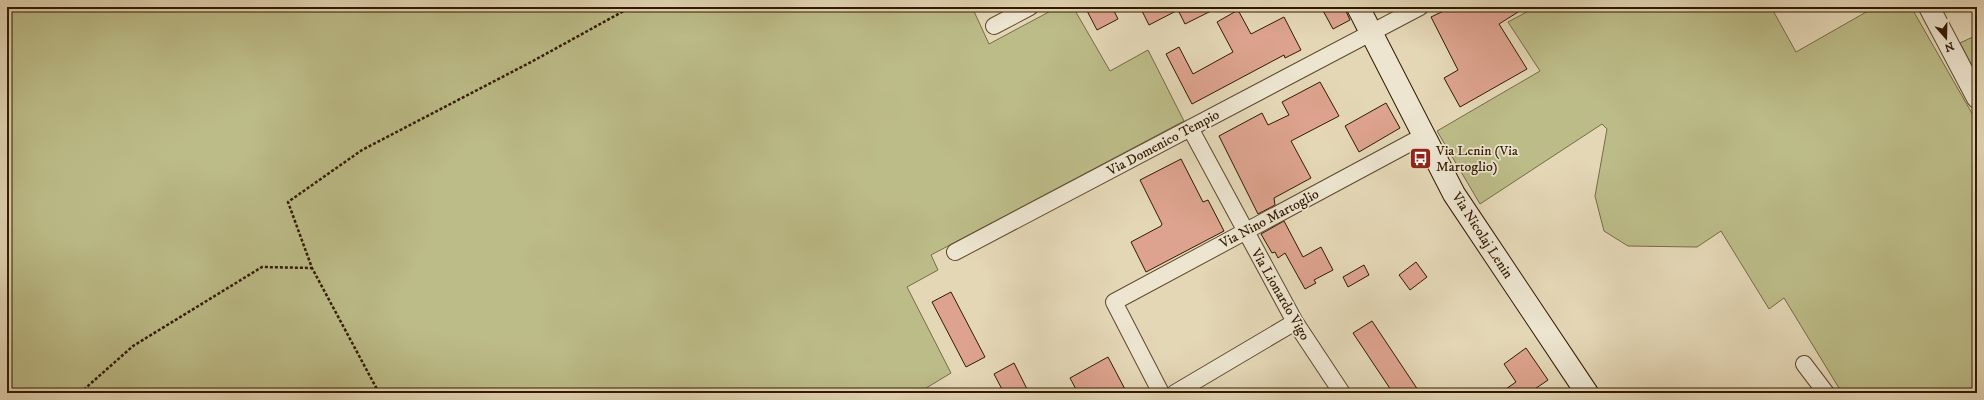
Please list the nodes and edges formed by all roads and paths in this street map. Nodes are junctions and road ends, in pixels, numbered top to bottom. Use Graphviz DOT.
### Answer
graph roads {
  1 [pos="631,7"];
  2 [pos="1030,7"];
  3 [pos="1358,7"];
  4 [pos="1420,7"];
  5 [pos="1929,7"];
  6 [pos="994,26"];
  7 [pos="1371,33"];
  8 [pos="1977,98"];
  9 [pos="1190,128"];
  10 [pos="1425,134"];
  11 [pos="1245,231"];
  12 [pos="956,252"];
  13 [pos="312,268"];
  14 [pos="1295,322"];
  15 [pos="1804,364"];
  16 [pos="80,393"];
  17 [pos="378,393"];
  18 [pos="1161,393"];
  19 [pos="1175,393"];
  20 [pos="1342,393"];
  21 [pos="1587,393"];
  22 [pos="1826,393"];
  1 -- 13 [label="path"];
  2 -- 6 [label="street"];
  3 -- 7 [label="main road, Via Nicolaj Lenin"];
  4 -- 7 [label="street, Via Domenico Tempio"];
  5 -- 8 [label="street"];
  7 -- 9 [label="street, Via Domenico Tempio"];
  7 -- 10 [label="main road, Via Nicolaj Lenin"];
  9 -- 11 [label="street, Via Lionardo Vigo"];
  9 -- 12 [label="street, Via Domenico Tempio"];
  10 -- 11 [label="street, Via Nino Martoglio"];
  10 -- 21 [label="main road, Via Nicolaj Lenin"];
  11 -- 14 [label="street, Via Lionardo Vigo"];
  11 -- 18 [label="street, Via Nino Martoglio"];
  13 -- 16 [label="path"];
  13 -- 17 [label="path"];
  14 -- 19 [label="street"];
  14 -- 20 [label="street, Via Lionardo Vigo"];
  15 -- 22 [label="street"];
}
